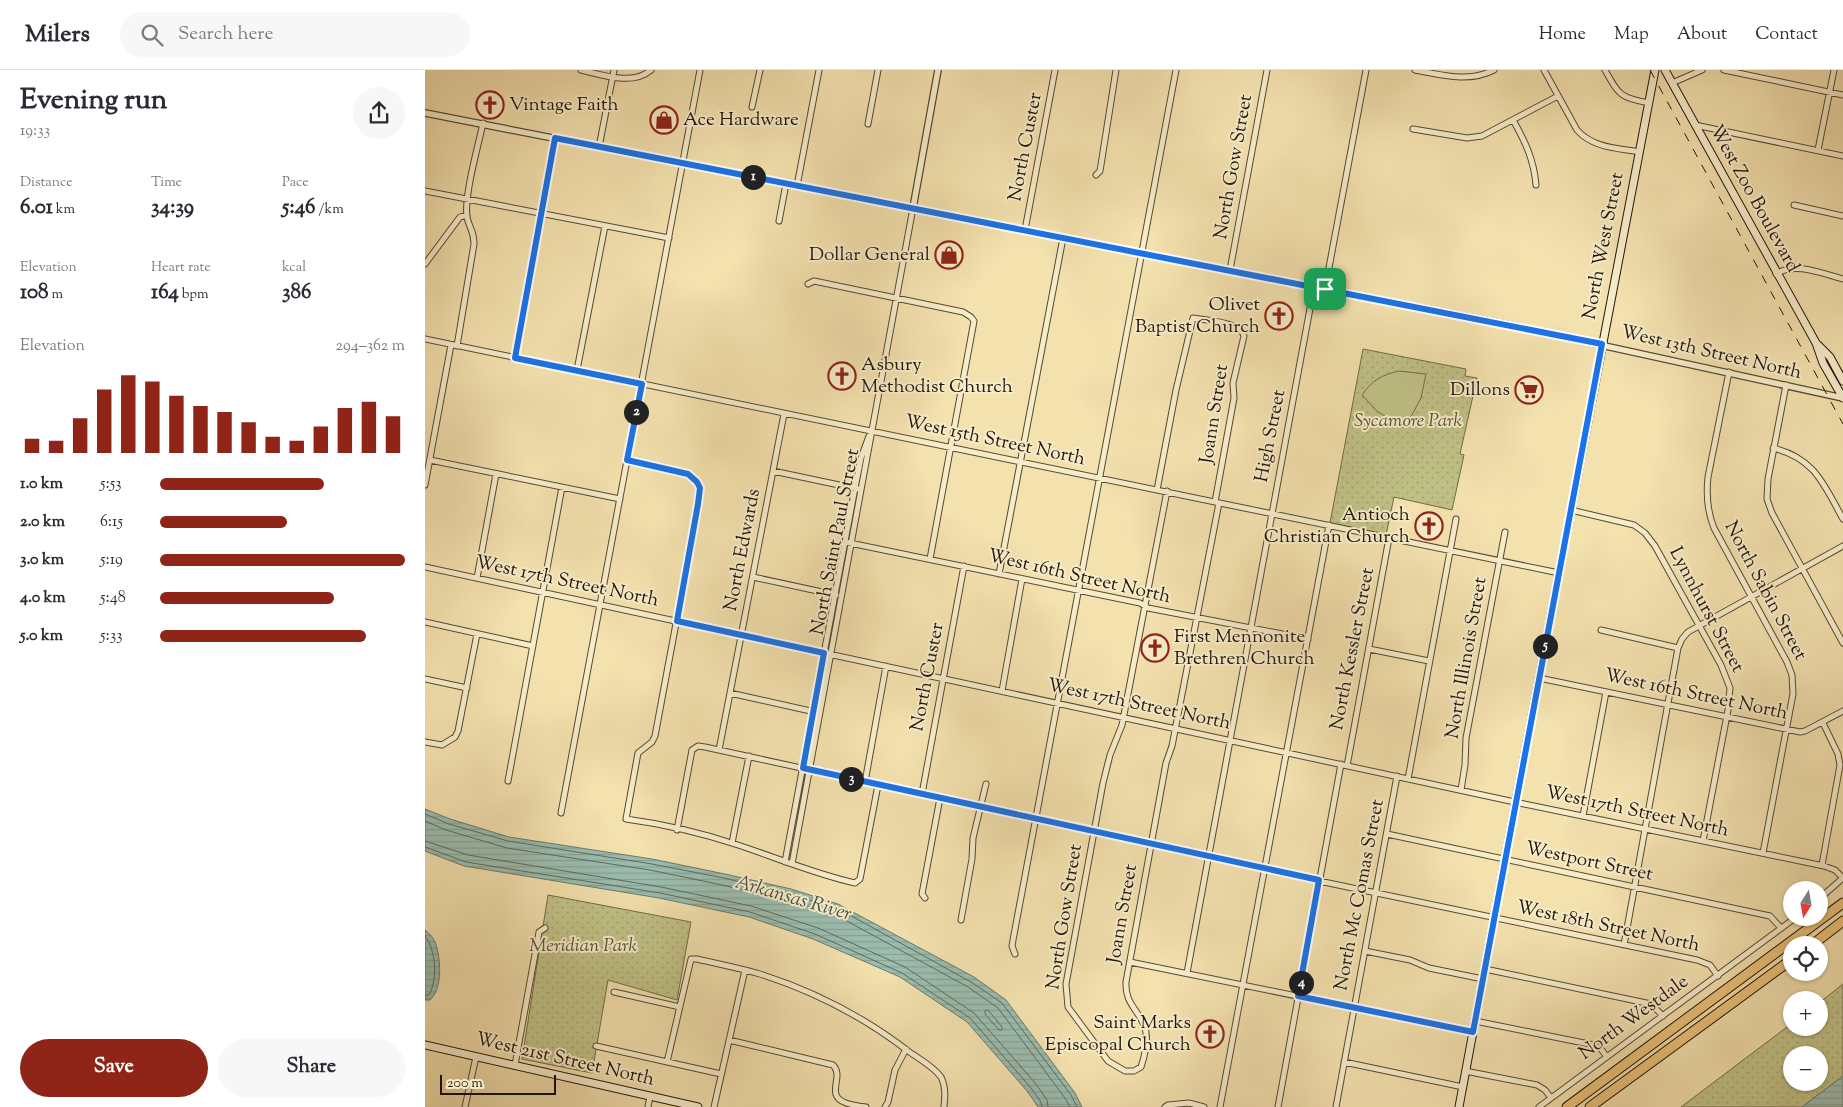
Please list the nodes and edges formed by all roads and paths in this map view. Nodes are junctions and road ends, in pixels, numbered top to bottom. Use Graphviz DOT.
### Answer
graph roads {
  1 [pos="581,70"];
  2 [pos="614,70"];
  3 [pos="651,70"];
  4 [pos="700,70"];
  5 [pos="760,70"];
  6 [pos="819,70"];
  7 [pos="878,70"];
  8 [pos="938,70"];
  9 [pos="1055,70"];
  10 [pos="1116,70"];
  11 [pos="1176,70"];
  12 [pos="1267,70"];
  13 [pos="1366,70"];
  14 [pos="1415,70"];
  15 [pos="1494,70"];
  16 [pos="1544,70"];
  17 [pos="1605,70"];
  18 [pos="1655,70"];
  19 [pos="1665,70"];
  20 [pos="1701,70"];
  21 [pos="1724,70"];
  22 [pos="1834,70"];
  23 [pos="613,77"];
  24 [pos="1672,83"];
  25 [pos="1830,92"];
  26 [pos="1843,95"];
  27 [pos="1558,96"];
  28 [pos="1649,103"];
  29 [pos="752,107"];
  30 [pos="425,112"];
  31 [pos="1513,120"];
  32 [pos="483,124"];
  33 [pos="868,124"];
  34 [pos="1695,125"];
  35 [pos="1413,129"];
  36 [pos="555,138"];
  37 [pos="599,147"];
  38 [pos="1819,150"];
  39 [pos="1639,152"];
  40 [pos="1843,156"];
  41 [pos="683,163"];
  42 [pos="1096,175"];
  43 [pos="786,184"];
  44 [pos="1536,185"];
  45 [pos="797,186"];
  46 [pos="425,191"];
  47 [pos="467,199"];
  48 [pos="1794,205"];
  49 [pos="913,208"];
  50 [pos="541,213"];
  51 [pos="467,215"];
  52 [pos="1843,216"];
  53 [pos="779,221"];
  54 [pos="605,226"];
  55 [pos="1025,230"];
  56 [pos="669,238"];
  57 [pos="1063,238"];
  58 [pos="1142,253"];
  59 [pos="425,264"];
  60 [pos="1230,270"];
  61 [pos="1777,274"];
  62 [pos="1843,278"];
  63 [pos="808,284"];
  64 [pos="1314,287"];
  65 [pos="1325,289"];
  66 [pos="896,298"];
  67 [pos="425,339"];
  68 [pos="1816,343"];
  69 [pos="1602,344"];
  70 [pos="454,345"];
  71 [pos="515,358"];
  72 [pos="577,370"];
  73 [pos="1729,372"];
  74 [pos="1843,381"];
  75 [pos="642,384"];
  76 [pos="1786,385"];
  77 [pos="1843,398"];
  78 [pos="783,414"];
  79 [pos="871,432"];
  80 [pos="951,447"];
  81 [pos="1773,448"];
  82 [pos="430,460"];
  83 [pos="627,460"];
  84 [pos="1020,462"];
  85 [pos="773,471"];
  86 [pos="496,474"];
  87 [pos="1100,478"];
  88 [pos="425,485"];
  89 [pos="562,487"];
  90 [pos="855,488"];
  91 [pos="861,490"];
  92 [pos="1157,490"];
  93 [pos="1167,491"];
  94 [pos="619,499"];
  95 [pos="1217,502"];
  96 [pos="1571,510"];
  97 [pos="1272,514"];
  98 [pos="1456,519"];
  99 [pos="1843,519"];
  100 [pos="1329,526"];
  101 [pos="1505,532"];
  102 [pos="1389,538"];
  103 [pos="845,542"];
  104 [pos="851,543"];
  105 [pos="1843,546"];
  106 [pos="1450,550"];
  107 [pos="930,559"];
  108 [pos="1499,561"];
  109 [pos="964,566"];
  110 [pos="425,567"];
  111 [pos="1802,568"];
  112 [pos="1559,573"];
  113 [pos="999,574"];
  114 [pos="753,577"];
  115 [pos="477,578"];
  116 [pos="1022,579"];
  117 [pos="1079,591"];
  118 [pos="543,592"];
  119 [pos="835,594"];
  120 [pos="841,596"];
  121 [pos="1751,596"];
  122 [pos="600,604"];
  123 [pos="1145,606"];
  124 [pos="1197,618"];
  125 [pos="677,621"];
  126 [pos="425,622"];
  127 [pos="1699,626"];
  128 [pos="1250,628"];
  129 [pos="1601,630"];
  130 [pos="477,634"];
  131 [pos="741,635"];
  132 [pos="1308,639"];
  133 [pos="1843,643"];
  134 [pos="533,646"];
  135 [pos="1678,648"];
  136 [pos="1369,649"];
  137 [pos="824,653"];
  138 [pos="830,654"];
  139 [pos="1429,661"];
  140 [pos="886,666"];
  141 [pos="1539,678"];
  142 [pos="425,679"];
  143 [pos="943,679"];
  144 [pos="467,688"];
  145 [pos="1002,692"];
  146 [pos="1606,692"];
  147 [pos="730,693"];
  148 [pos="1057,703"];
  149 [pos="1667,704"];
  150 [pos="813,711"];
  151 [pos="1843,711"];
  152 [pos="819,712"];
  153 [pos="1124,717"];
  154 [pos="1727,717"];
  155 [pos="1823,723"];
  156 [pos="1176,728"];
  157 [pos="1785,729"];
  158 [pos="1229,740"];
  159 [pos="425,742"];
  160 [pos="719,750"];
  161 [pos="1286,752"];
  162 [pos="749,756"];
  163 [pos="1344,765"];
  164 [pos="806,769"];
  165 [pos="1397,776"];
  166 [pos="1408,779"];
  167 [pos="508,781"];
  168 [pos="865,782"];
  169 [pos="878,784"];
  170 [pos="985,784"];
  171 [pos="1461,790"];
  172 [pos="922,794"];
  173 [pos="940,798"];
  174 [pos="1515,802"];
  175 [pos="979,806"];
  176 [pos="561,813"];
  177 [pos="1583,816"];
  178 [pos="1036,819"];
  179 [pos="1645,829"];
  180 [pos="677,830"];
  181 [pos="1094,831"];
  182 [pos="1387,834"];
  183 [pos="1703,841"];
  184 [pos="732,843"];
  185 [pos="1151,843"];
  186 [pos="1763,853"];
  187 [pos="1208,856"];
  188 [pos="1505,860"];
  189 [pos="785,862"];
  190 [pos="792,864"];
  191 [pos="1822,865"];
  192 [pos="1264,868"];
  193 [pos="1843,878"];
  194 [pos="1319,880"];
  195 [pos="1634,888"];
  196 [pos="1828,891"];
  197 [pos="1376,892"];
  198 [pos="925,898"];
  199 [pos="1843,903"];
  200 [pos="1495,918"];
  201 [pos="961,920"];
  202 [pos="1843,921"];
  203 [pos="1784,926"];
  204 [pos="545,928"];
  205 [pos="1781,928"];
  206 [pos="1824,936"];
  207 [pos="1624,945"];
  208 [pos="1365,950"];
  209 [pos="1015,954"];
  210 [pos="1129,962"];
  211 [pos="1783,966"];
  212 [pos="1485,969"];
  213 [pos="745,970"];
  214 [pos="1187,974"];
  215 [pos="1718,976"];
  216 [pos="1483,979"];
  217 [pos="1243,985"];
  218 [pos="614,992"];
  219 [pos="1298,996"];
  220 [pos="680,1007"];
  221 [pos="1354,1008"];
  222 [pos="1663,1016"];
  223 [pos="1475,1021"];
  224 [pos="1473,1032"];
  225 [pos="729,1040"];
  226 [pos="425,1045"];
  227 [pos="596,1046"];
  228 [pos="906,1049"];
  229 [pos="476,1056"];
  230 [pos="1607,1056"];
  231 [pos="667,1062"];
  232 [pos="1344,1062"];
  233 [pos="515,1065"];
  234 [pos="1118,1068"];
  235 [pos="1465,1071"];
  236 [pos="721,1074"];
  237 [pos="1463,1087"];
  238 [pos="650,1096"];
  239 [pos="1551,1098"];
  240 [pos="465,1107"];
  241 [pos="648,1107"];
  242 [pos="698,1107"];
  243 [pos="714,1107"];
  244 [pos="866,1107"];
  245 [pos="885,1107"];
  246 [pos="943,1107"];
  247 [pos="1165,1107"];
  248 [pos="1204,1107"];
  249 [pos="1220,1107"];
  250 [pos="1279,1107"];
  251 [pos="1336,1107"];
  252 [pos="1459,1107"];
  253 [pos="1539,1107"];
  254 [pos="1567,1107"];
  255 [pos="1590,1107"];
  1 -- 23 [label="street"];
  2 -- 23 [label="street"];
  3 -- 23 [label="street"];
  4 -- 41 [label="street"];
  5 -- 29 [label="street"];
  6 -- 45 [label="street"];
  7 -- 33 [label="street"];
  8 -- 49 [label="street, North Saint Paul Street"];
  9 -- 55 [label="street, North Custer"];
  10 -- 42 [label="street"];
  11 -- 58 [label="street"];
  12 -- 60 [label="street, North Gow Street"];
  13 -- 65 [label="street"];
  14 -- 15 [label="street"];
  16 -- 27 [label="street"];
  17 -- 28 [label="street"];
  18 -- 28 [label="main road, North West Street"];
  19 -- 24 [label="main road, West Zoo Boulevard"];
  20 -- 24 [label="street"];
  21 -- 25 [label="street"];
  22 -- 25 [label="street"];
  23 -- 37 [label="street"];
  24 -- 34 [label="main road, West Zoo Boulevard"];
  25 -- 26 [label="street"];
  25 -- 38 [label="street"];
  27 -- 31 [label="street"];
  27 -- 39 [label="street"];
  28 -- 39 [label="main road, North West Street"];
  30 -- 32 [label="street, West 13th Street North"];
  31 -- 35 [label="street"];
  31 -- 44 [label="street"];
  32 -- 36 [label="street, West 13th Street North"];
  32 -- 47 [label="street"];
  34 -- 38 [label="street"];
  34 -- 61 [label="main road, West Zoo Boulevard"];
  36 -- 37 [label="street, West 13th Street North"];
  36 -- 50 [label="street"];
  37 -- 41 [label="street, West 13th Street North"];
  38 -- 40 [label="street"];
  39 -- 69 [label="main road, North West Street"];
  41 -- 43 [label="street, West 13th Street North"];
  41 -- 56 [label="street"];
  43 -- 45 [label="street, West 13th Street North"];
  43 -- 53 [label="street"];
  45 -- 49 [label="street, West 13th Street North"];
  46 -- 47 [label="street"];
  47 -- 50 [label="street"];
  47 -- 51 [label="street"];
  48 -- 52 [label="street"];
  49 -- 55 [label="street, West 13th Street North"];
  49 -- 66 [label="street, North Saint Paul Street"];
  50 -- 54 [label="street"];
  50 -- 71 [label="street"];
  51 -- 59 [label="street"];
  51 -- 70 [label="street"];
  54 -- 56 [label="street"];
  54 -- 72 [label="street"];
  55 -- 57 [label="street, West 13th Street North"];
  56 -- 75 [label="street"];
  57 -- 58 [label="street, West 13th Street North"];
  57 -- 84 [label="street"];
  58 -- 60 [label="street, West 13th Street North"];
  58 -- 87 [label="street"];
  60 -- 64 [label="street, West 13th Street North"];
  61 -- 62 [label="street"];
  61 -- 68 [label="main road, West Zoo Boulevard"];
  63 -- 66 [label="street"];
  64 -- 65 [label="street, West 13th Street North"];
  64 -- 97 [label="street, High Street"];
  65 -- 69 [label="street, West 13th Street North"];
  66 -- 79 [label="street, North Saint Paul Street"];
  66 -- 80 [label="street"];
  67 -- 70 [label="street, West 15th Street North"];
  68 -- 74 [label="main road, West Zoo Boulevard"];
  68 -- 77 [label="main road, West Zoo Boulevard"];
  69 -- 73 [label="street, West 13th Street North"];
  69 -- 96 [label="main road, North West Street"];
  70 -- 71 [label="street, West 15th Street North"];
  70 -- 82 [label="street"];
  71 -- 72 [label="street, West 15th Street North"];
  72 -- 75 [label="street, West 15th Street North"];
  73 -- 76 [label="street, West 13th Street North"];
  73 -- 121 [label="street, North Sabin Street"];
  75 -- 78 [label="street, West 15th Street North"];
  75 -- 83 [label="street"];
  76 -- 77 [label="street, West 13th Street North"];
  76 -- 81 [label="street"];
  78 -- 79 [label="street, West 15th Street North"];
  78 -- 85 [label="street, North Edwards"];
  79 -- 80 [label="street, West 15th Street North"];
  79 -- 90 [label="street, North Saint Paul Street"];
  79 -- 91 [label="street, North Saint Paul Street"];
  80 -- 84 [label="street, West 15th Street North"];
  80 -- 107 [label="street"];
  81 -- 99 [label="street"];
  81 -- 111 [label="street"];
  82 -- 86 [label="street"];
  82 -- 88 [label="street"];
  83 -- 94 [label="street"];
  83 -- 125 [label="street"];
  84 -- 87 [label="street, West 15th Street North"];
  84 -- 113 [label="street"];
  85 -- 90 [label="street"];
  85 -- 114 [label="street, North Edwards"];
  86 -- 89 [label="street"];
  86 -- 115 [label="street"];
  87 -- 92 [label="street, West 15th Street North"];
  87 -- 117 [label="street"];
  89 -- 94 [label="street"];
  89 -- 118 [label="street"];
  90 -- 91 [label="street"];
  90 -- 103 [label="street, North Saint Paul Street"];
  91 -- 104 [label="street, North Saint Paul Street"];
  92 -- 93 [label="street, West 15th Street North"];
  92 -- 95 [label="street, Joann Street"];
  93 -- 95 [label="street, West 15th Street North"];
  93 -- 123 [label="street, North Gow Street"];
  94 -- 122 [label="street"];
  95 -- 97 [label="street, West 15th Street North"];
  95 -- 124 [label="street, Joann Street"];
  96 -- 112 [label="main road, North West Street"];
  96 -- 127 [label="street, Lynnhurst Street"];
  97 -- 100 [label="street, West 15th Street North"];
  97 -- 128 [label="street, High Street"];
  98 -- 106 [label="street"];
  100 -- 102 [label="street, West 15th Street North"];
  100 -- 132 [label="street"];
  101 -- 108 [label="street, North Illinois Street"];
  102 -- 106 [label="street, West 15th Street North"];
  102 -- 136 [label="street, North Kessler Street"];
  103 -- 104 [label="street, West 16th Street North"];
  103 -- 119 [label="street, North Saint Paul Street"];
  104 -- 107 [label="street, West 16th Street North"];
  104 -- 120 [label="street, North Saint Paul Street"];
  105 -- 111 [label="street"];
  106 -- 108 [label="street, West 15th Street North"];
  106 -- 139 [label="street"];
  107 -- 109 [label="street, West 16th Street North"];
  108 -- 112 [label="street, West 15th Street North"];
  108 -- 171 [label="street, North Illinois Street"];
  109 -- 113 [label="street, West 16th Street North"];
  109 -- 143 [label="street, North Custer"];
  110 -- 115 [label="street, West 17th Street North"];
  111 -- 121 [label="street"];
  111 -- 133 [label="street"];
  112 -- 141 [label="main road, North West Street"];
  113 -- 116 [label="street, West 16th Street North"];
  114 -- 119 [label="street"];
  114 -- 131 [label="street, North Edwards"];
  115 -- 118 [label="street, West 17th Street North"];
  116 -- 117 [label="street, West 16th Street North"];
  116 -- 145 [label="street"];
  117 -- 123 [label="street, West 16th Street North"];
  117 -- 148 [label="street"];
  118 -- 122 [label="street, West 17th Street North"];
  118 -- 134 [label="street"];
  119 -- 120 [label="street"];
  119 -- 137 [label="street, North Saint Paul Street"];
  120 -- 138 [label="street, North Saint Paul Street"];
  121 -- 127 [label="street"];
  121 -- 157 [label="street, North Sabin Street"];
  122 -- 125 [label="street, West 17th Street North"];
  122 -- 176 [label="street"];
  123 -- 124 [label="street, West 16th Street North"];
  123 -- 153 [label="street, North Gow Street"];
  124 -- 128 [label="street, West 16th Street North"];
  124 -- 156 [label="street, Joann Street"];
  125 -- 131 [label="street, West 17th Street North"];
  125 -- 180 [label="street"];
  126 -- 130 [label="street"];
  127 -- 135 [label="street"];
  127 -- 154 [label="street, Lynnhurst Street"];
  128 -- 132 [label="street, West 16th Street North"];
  128 -- 158 [label="street, High Street"];
  129 -- 135 [label="street"];
  130 -- 134 [label="street"];
  130 -- 144 [label="street"];
  131 -- 137 [label="street, West 17th Street North"];
  131 -- 147 [label="street, North Edwards"];
  132 -- 161 [label="street"];
  134 -- 167 [label="street"];
  135 -- 149 [label="street"];
  136 -- 139 [label="street"];
  136 -- 163 [label="street, North Kessler Street"];
  137 -- 138 [label="street, West 17th Street North"];
  137 -- 150 [label="street, North Saint Paul Street"];
  138 -- 140 [label="street, West 17th Street North"];
  138 -- 152 [label="street, North Saint Paul Street"];
  139 -- 166 [label="street"];
  140 -- 143 [label="street, West 17th Street North"];
  140 -- 168 [label="street"];
  141 -- 146 [label="street, West 16th Street North"];
  141 -- 174 [label="main road, North West Street"];
  142 -- 144 [label="street"];
  143 -- 145 [label="street, West 17th Street North"];
  143 -- 172 [label="street, North Custer"];
  144 -- 159 [label="street"];
  145 -- 148 [label="street, West 17th Street North"];
  146 -- 149 [label="street, West 16th Street North"];
  146 -- 177 [label="street"];
  147 -- 150 [label="street"];
  147 -- 160 [label="street, North Edwards"];
  148 -- 153 [label="street, West 17th Street North"];
  148 -- 178 [label="street"];
  149 -- 154 [label="street, West 16th Street North"];
  149 -- 179 [label="street"];
  150 -- 152 [label="street"];
  150 -- 164 [label="street, North Saint Paul Street"];
  151 -- 155 [label="street, West 16th Street North"];
  152 -- 164 [label="street, North Saint Paul Street"];
  153 -- 156 [label="street, West 17th Street North"];
  153 -- 181 [label="street, North Gow Street"];
  154 -- 157 [label="street, West 16th Street North"];
  154 -- 183 [label="street, Lynnhurst Street"];
  155 -- 157 [label="street, West 16th Street North"];
  155 -- 191 [label="street"];
  156 -- 158 [label="street, West 17th Street North"];
  156 -- 185 [label="street, Joann Street"];
  157 -- 186 [label="street, North Sabin Street"];
  158 -- 161 [label="street, West 17th Street North"];
  158 -- 187 [label="street, High Street"];
  160 -- 162 [label="street, West 18th Street North"];
  160 -- 180 [label="street, West 18th Street North"];
  161 -- 163 [label="street, West 17th Street North"];
  161 -- 192 [label="street"];
  162 -- 164 [label="street, West 18th Street North"];
  162 -- 184 [label="street"];
  163 -- 165 [label="street, West 17th Street North"];
  163 -- 194 [label="street, North Kessler Street"];
  164 -- 168 [label="street, West 18th Street North"];
  164 -- 189 [label="street, North Saint Paul Street"];
  164 -- 190 [label="street, North Saint Paul Street"];
  165 -- 166 [label="street, West 17th Street North"];
  165 -- 182 [label="street, North Mc Comas Street"];
  166 -- 171 [label="street, West 17th Street North"];
  168 -- 169 [label="street, West 18th Street North"];
  169 -- 172 [label="street, West 18th Street North"];
  169 -- 190 [label="street"];
  170 -- 175 [label="street"];
  171 -- 174 [label="street, West 17th Street North"];
  172 -- 173 [label="street, West 18th Street North"];
  173 -- 175 [label="street, West 18th Street North"];
  173 -- 198 [label="street"];
  174 -- 177 [label="street, West 17th Street North"];
  174 -- 188 [label="main road, North West Street"];
  175 -- 178 [label="street, West 18th Street North"];
  175 -- 201 [label="street"];
  177 -- 179 [label="street, West 17th Street North"];
  178 -- 181 [label="street, West 18th Street North"];
  178 -- 209 [label="street"];
  179 -- 183 [label="street, West 17th Street North"];
  179 -- 195 [label="street"];
  180 -- 184 [label="street"];
  181 -- 185 [label="street, West 18th Street North"];
  181 -- 234 [label="street, North Gow Street"];
  182 -- 188 [label="street, Westport Street"];
  182 -- 197 [label="street, North Mc Comas Street"];
  183 -- 186 [label="street, West 17th Street North"];
  184 -- 189 [label="street"];
  185 -- 187 [label="street, West 18th Street North"];
  185 -- 210 [label="street, Joann Street"];
  186 -- 191 [label="street, West 17th Street North"];
  187 -- 192 [label="street, West 18th Street North"];
  187 -- 214 [label="street, High Street"];
  188 -- 195 [label="street, Westport Street"];
  188 -- 200 [label="main road, North West Street"];
  189 -- 190 [label="street"];
  191 -- 193 [label="street, West 17th Street North"];
  192 -- 194 [label="street, West 18th Street North"];
  192 -- 217 [label="street"];
  193 -- 196 [label="street"];
  194 -- 197 [label="street, West 18th Street North"];
  194 -- 219 [label="street, North Kessler Street"];
  195 -- 205 [label="street, Westport Street"];
  195 -- 207 [label="street"];
  197 -- 200 [label="street, West 18th Street North"];
  197 -- 208 [label="street, North Mc Comas Street"];
  199 -- 254 [label="highway"];
  200 -- 207 [label="street, West 18th Street North"];
  200 -- 212 [label="main road, North West Street"];
  202 -- 206 [label="highway"];
  203 -- 205 [label="street, North Westdale"];
  204 -- 233 [label="street"];
  205 -- 215 [label="street, North Westdale"];
  207 -- 215 [label="street, West 18th Street North"];
  208 -- 216 [label="street"];
  208 -- 221 [label="street, North Mc Comas Street"];
  210 -- 214 [label="street"];
  210 -- 234 [label="street, Joann Street"];
  211 -- 255 [label="highway"];
  212 -- 216 [label="main road, North West Street"];
  212 -- 222 [label="street"];
  213 -- 220 [label="street"];
  213 -- 225 [label="street"];
  213 -- 228 [label="street"];
  214 -- 217 [label="street"];
  215 -- 222 [label="street, North Westdale"];
  216 -- 223 [label="main road, North West Street"];
  217 -- 219 [label="street"];
  217 -- 249 [label="street"];
  218 -- 220 [label="street"];
  219 -- 221 [label="street"];
  219 -- 250 [label="street, North Kessler Street"];
  220 -- 231 [label="street"];
  221 -- 224 [label="street"];
  221 -- 232 [label="street, North Mc Comas Street"];
  222 -- 230 [label="street, North Westdale"];
  223 -- 224 [label="main road, North West Street"];
  223 -- 230 [label="street"];
  224 -- 235 [label="main road, North West Street"];
  225 -- 236 [label="street"];
  225 -- 244 [label="street"];
  226 -- 229 [label="main road, West 21st Street North"];
  227 -- 231 [label="street"];
  228 -- 245 [label="street"];
  228 -- 246 [label="street"];
  229 -- 233 [label="main road, West 21st Street North"];
  229 -- 240 [label="street"];
  230 -- 239 [label="street, North Westdale"];
  231 -- 236 [label="street"];
  232 -- 237 [label="street"];
  232 -- 251 [label="street, North Mc Comas Street"];
  233 -- 238 [label="main road, West 21st Street North"];
  235 -- 237 [label="main road, North West Street"];
  235 -- 239 [label="street"];
  236 -- 243 [label="street"];
  237 -- 252 [label="main road, North West Street"];
  238 -- 241 [label="street"];
  238 -- 242 [label="main road, West 21st Street North"];
  239 -- 253 [label="street, North Westdale"];
  247 -- 248 [label="street"];
}
